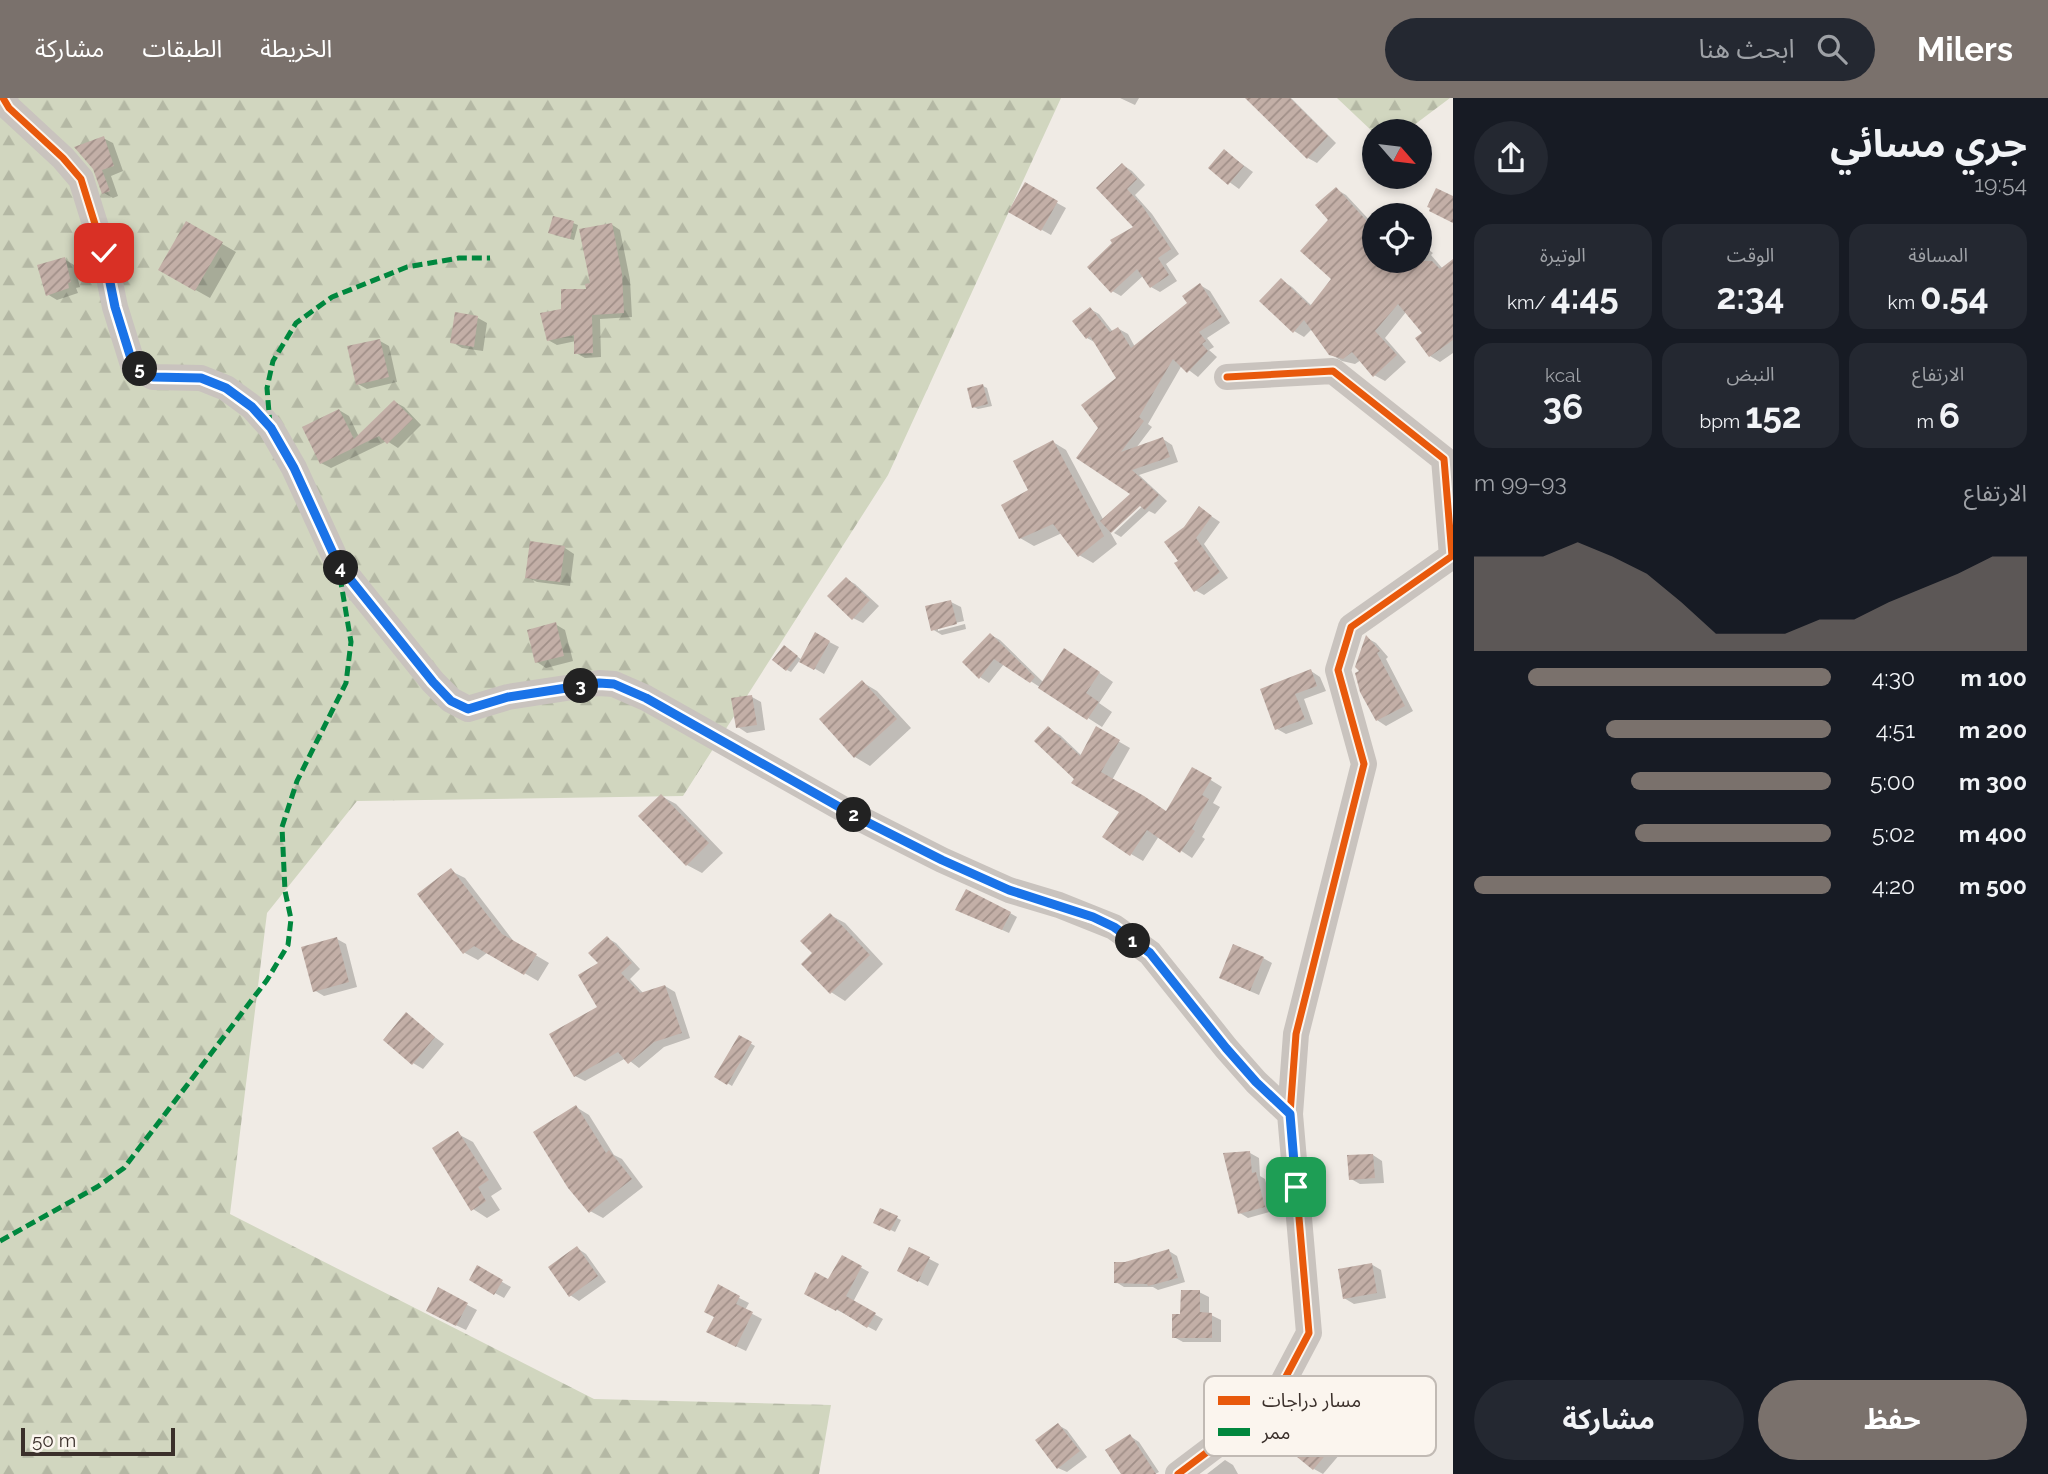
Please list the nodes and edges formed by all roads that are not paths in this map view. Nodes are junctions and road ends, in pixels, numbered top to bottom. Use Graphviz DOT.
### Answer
graph roads {
  1 [pos="3,98"];
  2 [pos="1227,376"];
  3 [pos="1449,458"];
  4 [pos="1290,1114"];
  5 [pos="1286,1376"];
  6 [pos="1204,1454"];
  7 [pos="1178,1474"];
  1 -- 4 [label="street"];
  2 -- 3 [label="street"];
  3 -- 4 [label="street"];
  4 -- 5 [label="street"];
  6 -- 7 [label="street"];
}
